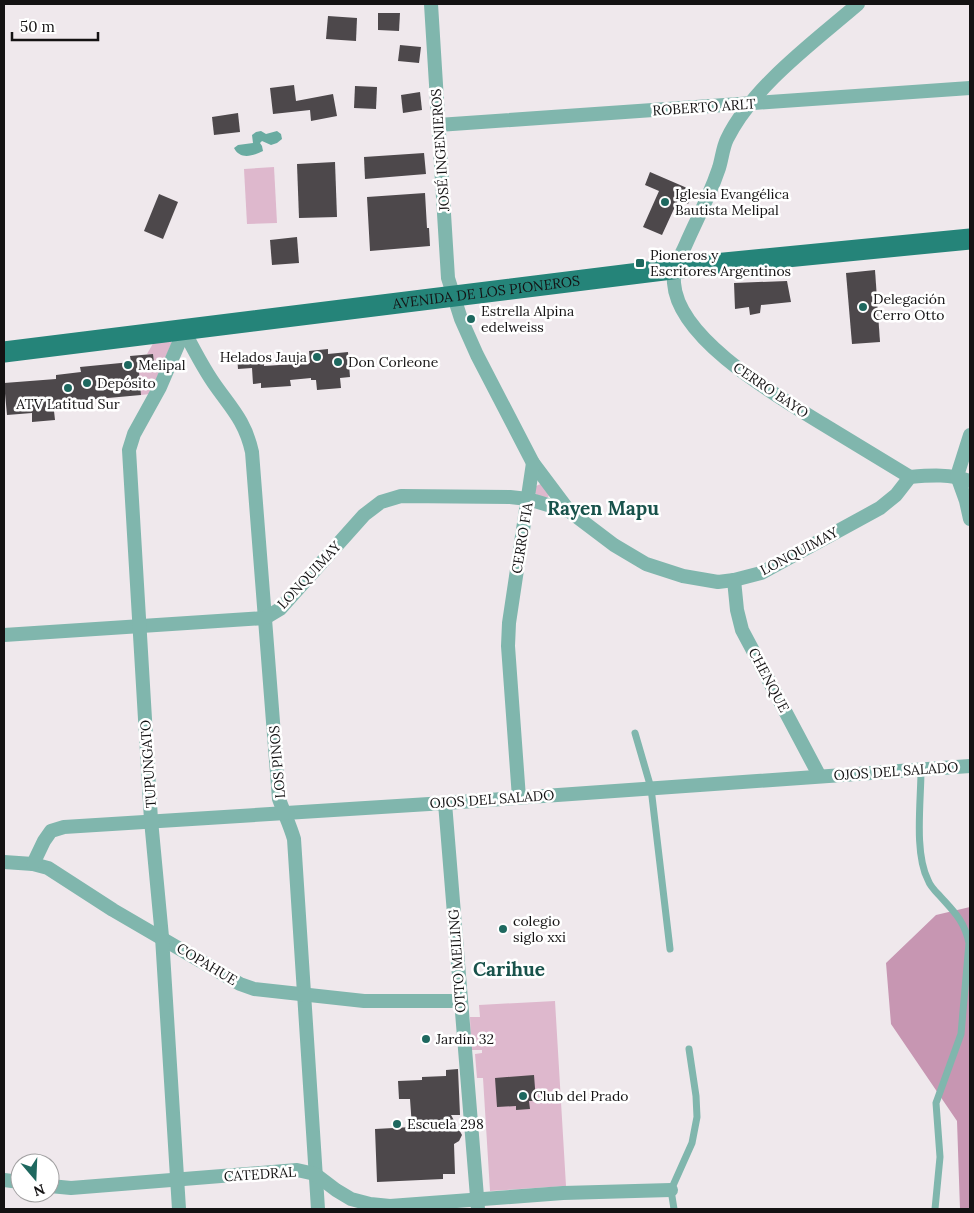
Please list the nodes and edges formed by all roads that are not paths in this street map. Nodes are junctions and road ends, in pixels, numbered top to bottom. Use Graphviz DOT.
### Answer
graph roads {
  1 [pos="431,4"];
  2 [pos="858,4"];
  3 [pos="970,88"];
  4 [pos="751,104"];
  5 [pos="438,125"];
  6 [pos="970,239"];
  7 [pos="674,268"];
  8 [pos="453,296"];
  9 [pos="184,331"];
  10 [pos="4,352"];
  11 [pos="970,435"];
  12 [pos="532,462"];
  13 [pos="910,477"];
  14 [pos="964,479"];
  15 [pos="528,499"];
  16 [pos="569,511"];
  17 [pos="970,519"];
  18 [pos="734,580"];
  19 [pos="265,618"];
  20 [pos="138,626"];
  21 [pos="4,635"];
  22 [pos="635,732"];
  23 [pos="970,766"];
  24 [pos="921,770"];
  25 [pos="820,775"];
  26 [pos="650,788"];
  27 [pos="519,798"];
  28 [pos="445,803"];
  29 [pos="284,813"];
  30 [pos="151,820"];
  31 [pos="4,862"];
  32 [pos="34,864"];
  33 [pos="162,937"];
  34 [pos="670,949"];
  35 [pos="305,996"];
  36 [pos="460,1001"];
  37 [pos="689,1049"];
  38 [pos="315,1174"];
  39 [pos="178,1180"];
  40 [pos="60,1187"];
  41 [pos="671,1190"];
  42 [pos="478,1204"];
  43 [pos="179,1209"];
  44 [pos="318,1209"];
  45 [pos="674,1209"];
  46 [pos="935,1209"];
  1 -- 5 [label="street, JOSÉ INGENIEROS"];
  2 -- 4 [label="street"];
  3 -- 4 [label="street, ROBERTO ARLT"];
  4 -- 5 [label="street, ROBERTO ARLT"];
  4 -- 7 [label="street"];
  5 -- 8 [label="street, JOSÉ INGENIEROS"];
  6 -- 7 [label="main road, AVENIDA DE LOS PIONEROS"];
  7 -- 8 [label="main road, AVENIDA DE LOS PIONEROS"];
  7 -- 13 [label="street, CERRO BAYO"];
  8 -- 9 [label="main road, AVENIDA DE LOS PIONEROS"];
  8 -- 12 [label="street"];
  9 -- 10 [label="main road, AVENIDA DE LOS PIONEROS"];
  9 -- 19 [label="street, LOS PINOS"];
  9 -- 20 [label="street, TUPUNGATO"];
  11 -- 14 [label="street"];
  12 -- 15 [label="street, CERRO FIA"];
  12 -- 16 [label="street, LONQUIMAY"];
  13 -- 14 [label="street"];
  13 -- 18 [label="street, LONQUIMAY"];
  14 -- 17 [label="street"];
  15 -- 16 [label="street, LONQUIMAY"];
  15 -- 19 [label="street, LONQUIMAY"];
  15 -- 27 [label="street, CERRO FIA"];
  16 -- 18 [label="street, LONQUIMAY"];
  18 -- 25 [label="street, CHENQUE"];
  19 -- 20 [label="street, LONQUIMAY"];
  19 -- 29 [label="street, LOS PINOS"];
  20 -- 21 [label="street, LONQUIMAY"];
  20 -- 30 [label="street, TUPUNGATO"];
  22 -- 26 [label="lane"];
  23 -- 24 [label="street, OJOS DEL SALADO"];
  24 -- 25 [label="street, OJOS DEL SALADO"];
  24 -- 46 [label="lane"];
  25 -- 26 [label="street, OJOS DEL SALADO"];
  26 -- 27 [label="street, OJOS DEL SALADO"];
  26 -- 34 [label="lane"];
  27 -- 28 [label="street, OJOS DEL SALADO"];
  28 -- 29 [label="street, OJOS DEL SALADO"];
  28 -- 36 [label="street, OTTO MEILING"];
  29 -- 30 [label="street, OJOS DEL SALADO"];
  29 -- 35 [label="street, LOS PINOS"];
  30 -- 32 [label="street, OJOS DEL SALADO"];
  30 -- 33 [label="street, TUPUNGATO"];
  31 -- 32 [label="street, COPAHUE"];
  32 -- 33 [label="street, COPAHUE"];
  33 -- 35 [label="street, COPAHUE"];
  33 -- 39 [label="street, TUPUNGATO"];
  35 -- 36 [label="street, COPAHUE"];
  35 -- 38 [label="street, LOS PINOS"];
  36 -- 42 [label="street, OTTO MEILING"];
  37 -- 41 [label="lane"];
  38 -- 39 [label="street, CATEDRAL"];
  38 -- 42 [label="street, CATEDRAL"];
  38 -- 44 [label="street, LOS PINOS"];
  39 -- 40 [label="street, CATEDRAL"];
  39 -- 43 [label="street, TUPUNGATO"];
  41 -- 42 [label="street, CATEDRAL"];
  41 -- 45 [label="lane"];
}
